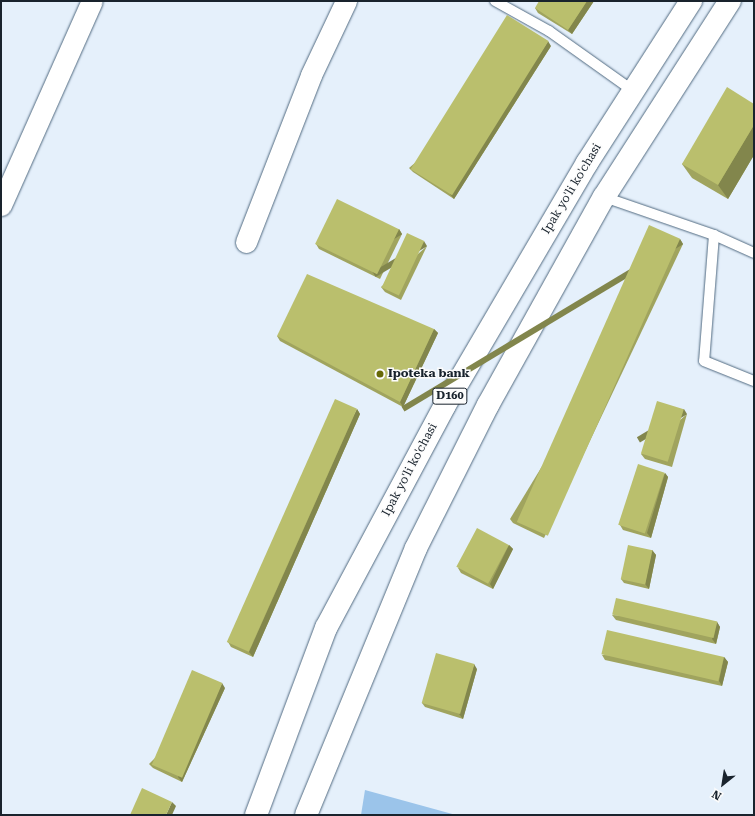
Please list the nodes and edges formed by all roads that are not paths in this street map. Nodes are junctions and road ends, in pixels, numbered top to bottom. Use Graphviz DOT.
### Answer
graph roads {
  1 [pos="92,1"];
  2 [pos="346,1"];
  3 [pos="494,1"];
  4 [pos="691,1"];
  5 [pos="730,1"];
  6 [pos="632,90"];
  7 [pos="604,197"];
  8 [pos="1,205"];
  9 [pos="714,235"];
  10 [pos="246,242"];
  11 [pos="754,253"];
  12 [pos="754,381"];
  13 [pos="256,815"];
  14 [pos="306,815"];
  1 -- 8 [label="street"];
  2 -- 10 [label="street"];
  3 -- 6 [label="lane"];
  4 -- 6 [label="main road, Ipak yo'li ko'chasi / D160"];
  5 -- 7 [label="main road, D160"];
  6 -- 13 [label="main road, Ipak yo'li ko'chasi / D160"];
  7 -- 9 [label="lane"];
  7 -- 14 [label="main road, D160"];
  9 -- 11 [label="lane"];
  9 -- 12 [label="lane"];
}
